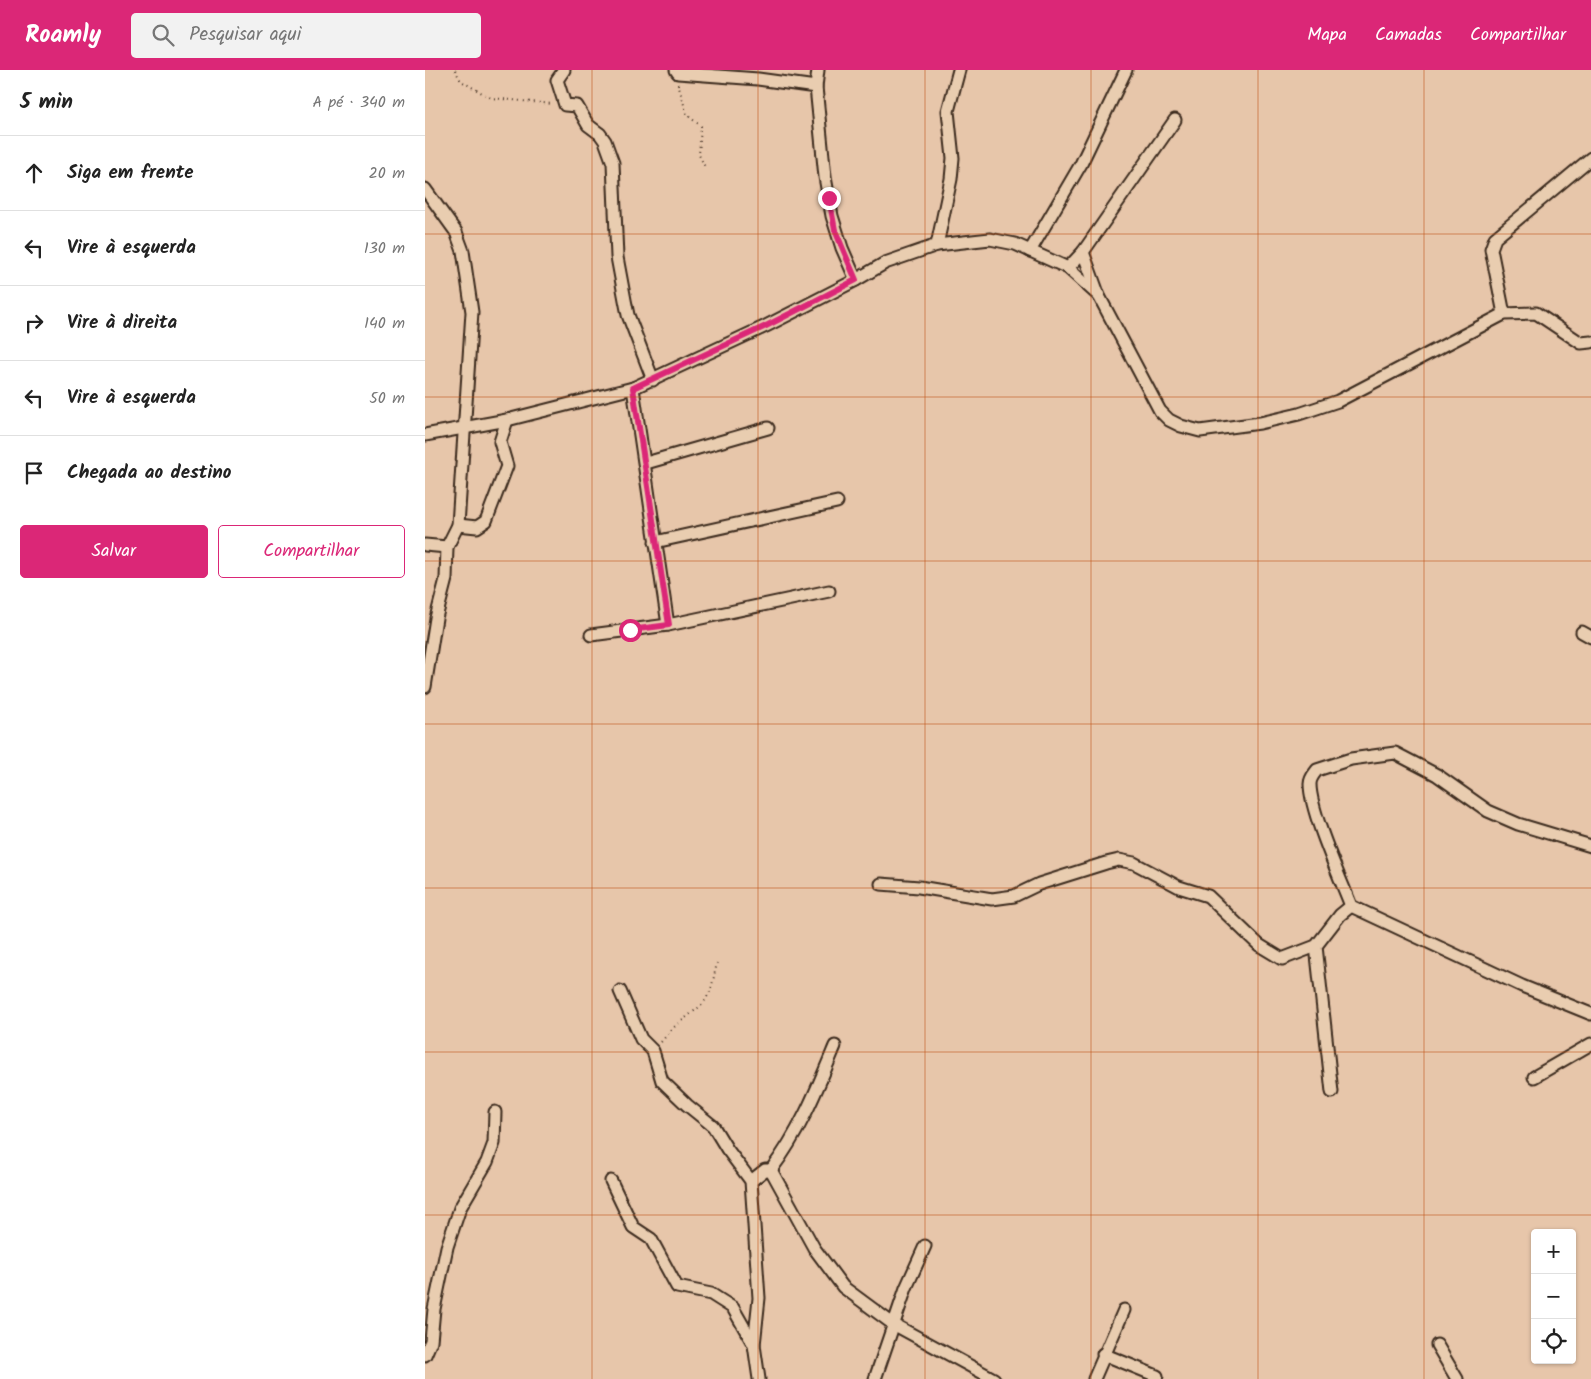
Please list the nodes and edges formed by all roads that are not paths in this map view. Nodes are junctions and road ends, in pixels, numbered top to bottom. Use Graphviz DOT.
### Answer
graph roads {
  1 [pos="564,70"];
  2 [pos="818,70"];
  3 [pos="959,70"];
  4 [pos="1126,70"];
  5 [pos="677,72"];
  6 [pos="816,86"];
  7 [pos="1175,120"];
  8 [pos="1591,158"];
  9 [pos="425,189"];
  10 [pos="937,245"];
  11 [pos="1030,251"];
  12 [pos="1083,252"];
  13 [pos="1068,268"];
  14 [pos="856,280"];
  15 [pos="1099,296"];
  16 [pos="1504,314"];
  17 [pos="1591,342"];
  18 [pos="653,380"];
  19 [pos="633,388"];
  20 [pos="507,420"];
  21 [pos="465,427"];
  22 [pos="768,428"];
  23 [pos="425,436"];
  24 [pos="646,463"];
  25 [pos="837,502"];
  26 [pos="458,525"];
  27 [pos="655,542"];
  28 [pos="425,544"];
  29 [pos="447,547"];
  30 [pos="829,591"];
  31 [pos="431,618"];
  32 [pos="669,625"];
  33 [pos="591,635"];
  34 [pos="425,687"];
  35 [pos="1591,846"];
  36 [pos="881,884"];
  37 [pos="1351,906"];
  38 [pos="1316,946"];
  39 [pos="620,991"];
  40 [pos="1591,1014"];
  41 [pos="1591,1044"];
  42 [pos="835,1046"];
  43 [pos="1534,1077"];
  44 [pos="1332,1092"];
  45 [pos="495,1112"];
  46 [pos="771,1170"];
  47 [pos="611,1181"];
  48 [pos="751,1181"];
  49 [pos="925,1246"];
  50 [pos="1124,1310"];
  51 [pos="757,1318"];
  52 [pos="741,1324"];
  53 [pos="893,1324"];
  54 [pos="754,1345"];
  55 [pos="1437,1345"];
  56 [pos="1103,1354"];
  57 [pos="425,1355"];
  58 [pos="1157,1376"];
  59 [pos="759,1379"];
  60 [pos="875,1379"];
  61 [pos="994,1379"];
  62 [pos="1094,1379"];
  63 [pos="1457,1379"];
  1 -- 18 [label="street"];
  2 -- 6 [label="street"];
  3 -- 10 [label="street"];
  4 -- 11 [label="street"];
  5 -- 6 [label="street"];
  6 -- 14 [label="street"];
  7 -- 12 [label="street"];
  8 -- 16 [label="street"];
  9 -- 21 [label="street"];
  10 -- 11 [label="street"];
  10 -- 14 [label="street"];
  11 -- 13 [label="street"];
  12 -- 13 [label="street"];
  12 -- 15 [label="street"];
  13 -- 15 [label="street"];
  14 -- 18 [label="street"];
  15 -- 16 [label="street"];
  16 -- 17 [label="street"];
  18 -- 19 [label="street"];
  19 -- 20 [label="street"];
  19 -- 24 [label="street"];
  20 -- 21 [label="street"];
  20 -- 26 [label="street"];
  21 -- 23 [label="street"];
  21 -- 26 [label="street"];
  22 -- 24 [label="street"];
  24 -- 27 [label="street"];
  25 -- 27 [label="street"];
  26 -- 29 [label="street"];
  27 -- 32 [label="street"];
  28 -- 29 [label="street"];
  29 -- 31 [label="street"];
  30 -- 32 [label="street"];
  31 -- 34 [label="street"];
  32 -- 33 [label="street"];
  35 -- 37 [label="street"];
  36 -- 38 [label="street"];
  37 -- 38 [label="street"];
  37 -- 40 [label="street"];
  38 -- 44 [label="street"];
  39 -- 48 [label="street"];
  41 -- 43 [label="street"];
  42 -- 46 [label="street"];
  45 -- 57 [label="street"];
  46 -- 48 [label="street"];
  46 -- 53 [label="street"];
  47 -- 52 [label="street"];
  48 -- 51 [label="street"];
  49 -- 53 [label="street"];
  50 -- 56 [label="street"];
  51 -- 52 [label="street"];
  51 -- 54 [label="street"];
  52 -- 54 [label="street"];
  53 -- 60 [label="street"];
  53 -- 61 [label="street"];
  54 -- 59 [label="street"];
  55 -- 63 [label="street"];
  56 -- 58 [label="street"];
  56 -- 62 [label="street"];
}
